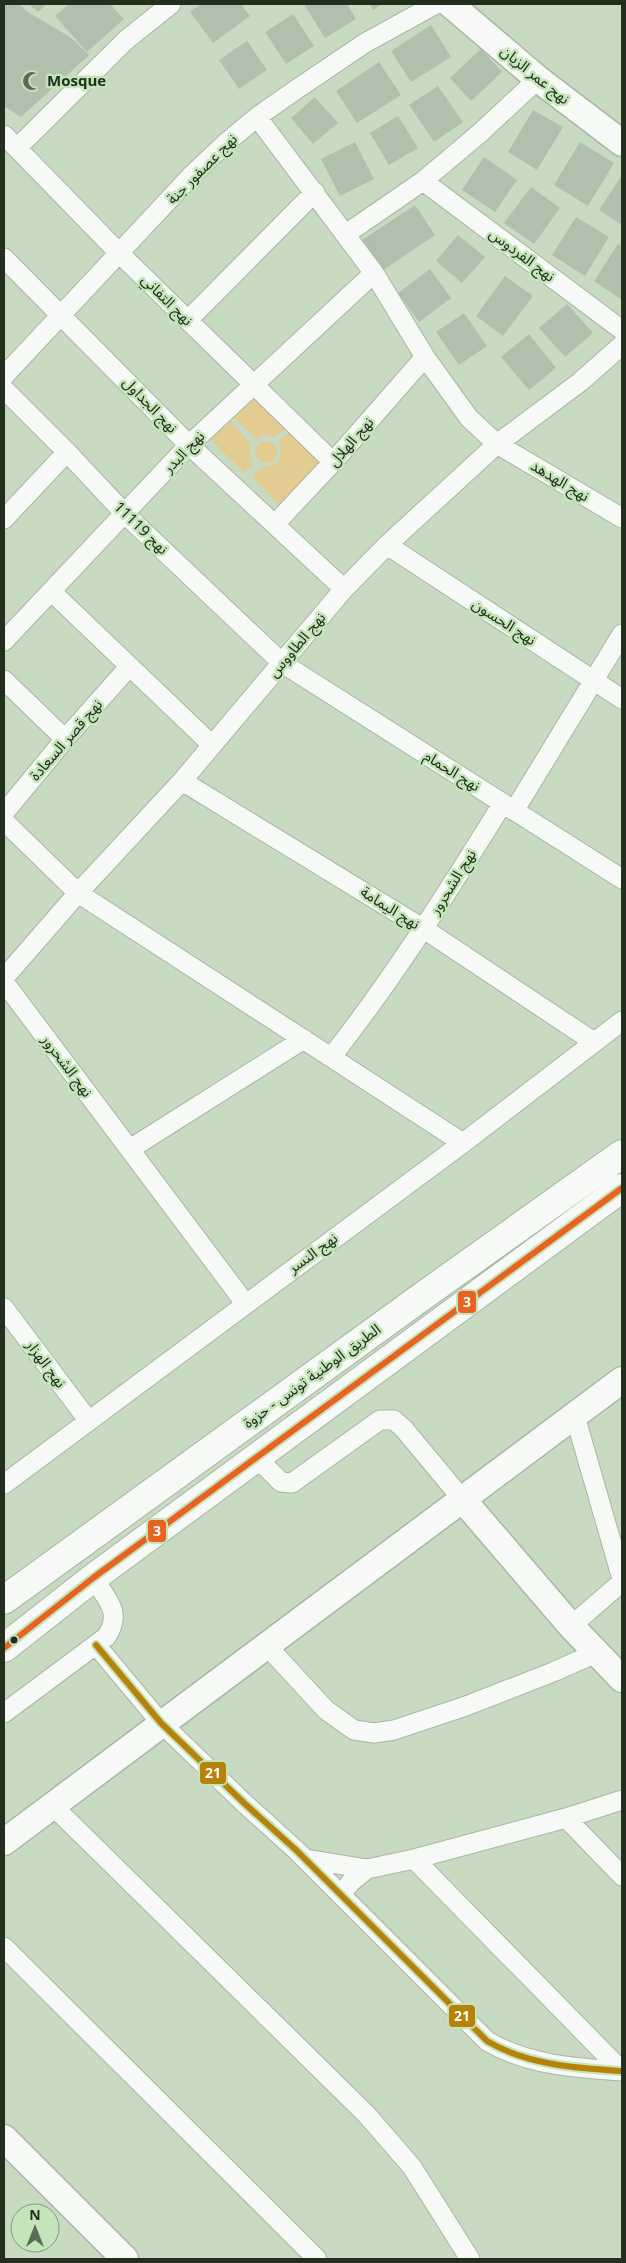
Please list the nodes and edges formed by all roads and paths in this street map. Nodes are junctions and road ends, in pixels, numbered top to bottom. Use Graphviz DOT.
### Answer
graph roads {
  1 [pos="171,4"];
  2 [pos="436,4"];
  3 [pos="450,4"];
  4 [pos="538,79"];
  5 [pos="257,117"];
  6 [pos="10,142"];
  7 [pos="622,143"];
  8 [pos="423,181"];
  9 [pos="315,192"];
  10 [pos="346,234"];
  11 [pos="119,252"];
  12 [pos="4,258"];
  13 [pos="374,274"];
  14 [pos="62,314"];
  15 [pos="188,320"];
  16 [pos="622,330"];
  17 [pos="622,345"];
  18 [pos="425,357"];
  19 [pos="4,376"];
  20 [pos="253,384"];
  21 [pos="4,389"];
  22 [pos="497,444"];
  23 [pos="189,445"];
  24 [pos="67,452"];
  25 [pos="333,462"];
  26 [pos="125,514"];
  27 [pos="622,518"];
  28 [pos="4,519"];
  29 [pos="275,524"];
  30 [pos="387,545"];
  31 [pos="344,589"];
  32 [pos="52,592"];
  33 [pos="622,634"];
  34 [pos="4,641"];
  35 [pos="282,663"];
  36 [pos="129,667"];
  37 [pos="4,680"];
  38 [pos="593,680"];
  39 [pos="622,699"];
  40 [pos="65,739"];
  41 [pos="212,745"];
  42 [pos="182,781"];
  43 [pos="509,807"];
  44 [pos="4,813"];
  45 [pos="4,821"];
  46 [pos="622,879"];
  47 [pos="78,893"];
  48 [pos="424,929"];
  49 [pos="4,978"];
  50 [pos="4,982"];
  51 [pos="622,1021"];
  52 [pos="304,1038"];
  53 [pos="594,1042"];
  54 [pos="332,1056"];
  55 [pos="463,1143"];
  56 [pos="130,1150"];
  57 [pos="622,1154"];
  58 [pos="622,1188"];
  59 [pos="245,1303"];
  60 [pos="4,1308"];
  61 [pos="622,1380"];
  62 [pos="575,1416"];
  63 [pos="88,1420"];
  64 [pos="256,1457"];
  65 [pos="4,1484"];
  66 [pos="463,1500"];
  67 [pos="93,1578"];
  68 [pos="622,1580"];
  69 [pos="4,1600"];
  70 [pos="571,1626"];
  71 [pos="96,1645"];
  72 [pos="267,1646"];
  73 [pos="4,1648"];
  74 [pos="596,1653"];
  75 [pos="622,1679"];
  76 [pos="4,1713"];
  77 [pos="161,1724"];
  78 [pos="622,1800"];
  79 [pos="53,1806"];
  80 [pos="566,1818"];
  81 [pos="4,1842"];
  82 [pos="306,1859"];
  83 [pos="414,1859"];
  84 [pos="367,1869"];
  85 [pos="622,1876"];
  86 [pos="341,1894"];
  87 [pos="4,1947"];
  88 [pos="622,2071"];
  89 [pos="4,2138"];
  90 [pos="125,2259"];
  91 [pos="317,2259"];
  92 [pos="470,2259"];
  1 -- 6 [label="street"];
  2 -- 5 [label="street, نهج عصفور جنة"];
  3 -- 4 [label="street, نهج عمر الزيان"];
  4 -- 7 [label="street, نهج عمر الزيان"];
  4 -- 8 [label="street"];
  5 -- 9 [label="street, نهج الهدهد"];
  5 -- 11 [label="street, نهج عصفور جنة"];
  6 -- 11 [label="street, نهج التفاني"];
  8 -- 10 [label="street"];
  8 -- 16 [label="street, نهج الفردوس"];
  9 -- 10 [label="street, نهج الهدهد"];
  9 -- 15 [label="street"];
  10 -- 13 [label="street, نهج الهدهد"];
  11 -- 14 [label="street, نهج عصفور جنة"];
  11 -- 15 [label="street, نهج التفاني"];
  12 -- 14 [label="street, نهج الجداول"];
  13 -- 18 [label="street, نهج الهدهد"];
  13 -- 20 [label="street, نهج البدر"];
  14 -- 19 [label="street, نهج عصفور جنة"];
  14 -- 23 [label="street, نهج الجداول"];
  15 -- 20 [label="street, نهج التفاني"];
  17 -- 22 [label="street, نهج الطاووس"];
  18 -- 22 [label="street, نهج الهدهد"];
  18 -- 25 [label="street, نهج الهلال"];
  20 -- 23 [label="street, نهج البدر"];
  20 -- 25 [label="street, نهج التفاني"];
  21 -- 24 [label="street, نهج 11119"];
  22 -- 27 [label="street, نهج الهدهد"];
  22 -- 30 [label="street, نهج الطاووس"];
  23 -- 26 [label="street, نهج البدر"];
  23 -- 29 [label="street, نهج الجداول"];
  24 -- 26 [label="street, نهج 11119"];
  24 -- 28 [label="street"];
  25 -- 29 [label="street, نهج الهلال"];
  26 -- 32 [label="street, نهج البدر"];
  26 -- 35 [label="street, نهج 11119"];
  29 -- 31 [label="street, نهج الجداول"];
  30 -- 31 [label="street, نهج الطاووس"];
  30 -- 38 [label="street, نهج الحسون"];
  31 -- 35 [label="street, نهج الطاووس"];
  32 -- 34 [label="street, نهج البدر"];
  32 -- 36 [label="street"];
  33 -- 38 [label="street, نهج الشحرور"];
  35 -- 41 [label="street, نهج الطاووس"];
  35 -- 43 [label="street, نهج الحمام"];
  36 -- 40 [label="street, نهج قصر السعادة"];
  36 -- 41 [label="street"];
  37 -- 40 [label="street"];
  38 -- 39 [label="street, نهج الحسون"];
  38 -- 43 [label="street, نهج الشحرور"];
  40 -- 44 [label="street, نهج قصر السعادة"];
  41 -- 42 [label="street, نهج الطاووس"];
  42 -- 47 [label="street, نهج الطاووس"];
  42 -- 48 [label="street, نهج اليمامة"];
  43 -- 46 [label="street, نهج الحمام"];
  43 -- 48 [label="street, نهج الشحرور"];
  45 -- 47 [label="street"];
  47 -- 49 [label="street, نهج الطاووس"];
  47 -- 52 [label="street"];
  48 -- 53 [label="street, نهج اليمامة"];
  48 -- 54 [label="street, نهج الشحرور"];
  50 -- 56 [label="street, نهج الشحرور"];
  51 -- 53 [label="street, نهج النسر"];
  52 -- 54 [label="street"];
  52 -- 56 [label="street"];
  53 -- 55 [label="street, نهج النسر"];
  54 -- 55 [label="street"];
  55 -- 59 [label="street, نهج النسر"];
  56 -- 59 [label="street, نهج الشحرور"];
  57 -- 69 [label="highway, الطريق الوطنية تونس - حزوة"];
  58 -- 64 [label="highway"];
  59 -- 63 [label="street, نهج النسر"];
  60 -- 63 [label="street, نهج الهزار"];
  61 -- 62 [label="street"];
  62 -- 66 [label="street"];
  62 -- 68 [label="street"];
  63 -- 65 [label="street, نهج النسر"];
  64 -- 66 [label="street"];
  64 -- 67 [label="highway"];
  66 -- 70 [label="street"];
  66 -- 72 [label="street"];
  67 -- 71 [label="street"];
  67 -- 73 [label="highway"];
  68 -- 70 [label="street"];
  70 -- 74 [label="street"];
  71 -- 76 [label="street"];
  71 -- 77 [label="street"];
  72 -- 74 [label="street"];
  72 -- 77 [label="street"];
  74 -- 75 [label="street"];
  77 -- 79 [label="street"];
  77 -- 82 [label="street"];
  78 -- 80 [label="street"];
  79 -- 81 [label="street"];
  79 -- 92 [label="street"];
  80 -- 83 [label="street"];
  80 -- 85 [label="street"];
  82 -- 84 [label="street"];
  82 -- 86 [label="street"];
  83 -- 84 [label="street"];
  83 -- 88 [label="street"];
  84 -- 86 [label="street"];
  86 -- 88 [label="street"];
  87 -- 91 [label="street"];
  89 -- 90 [label="street"];
}
